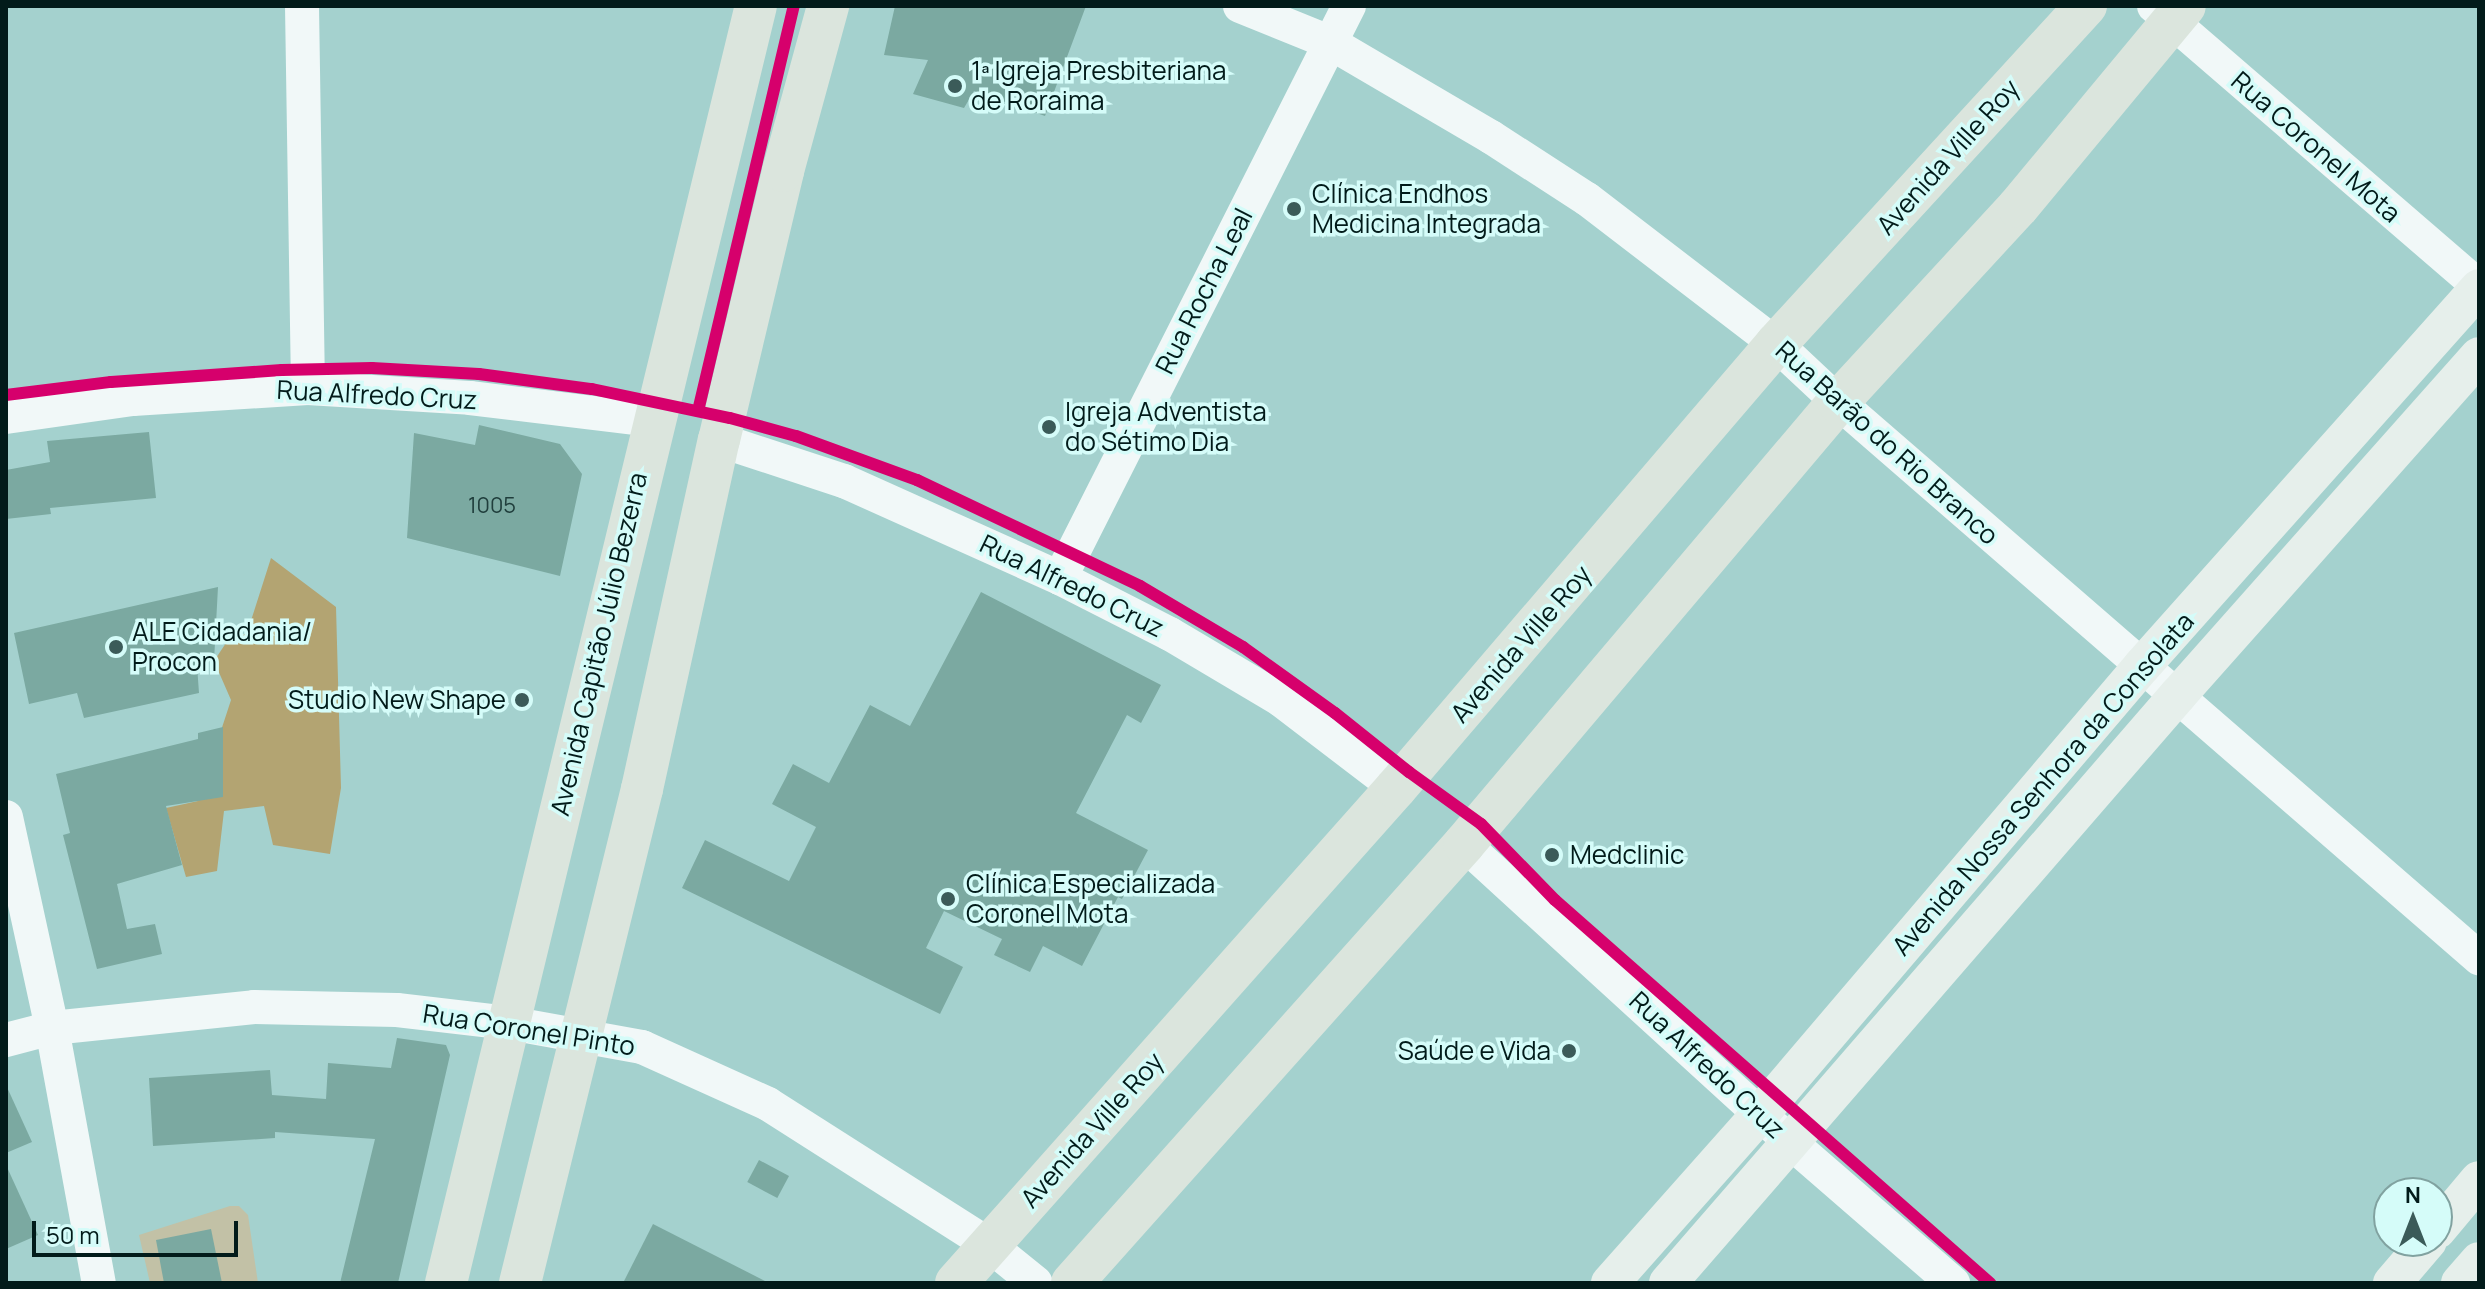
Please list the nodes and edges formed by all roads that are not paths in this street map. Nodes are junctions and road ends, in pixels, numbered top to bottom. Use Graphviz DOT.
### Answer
graph roads {
  1 [pos="302,6"];
  2 [pos="756,6"];
  3 [pos="828,6"];
  4 [pos="1240,6"];
  5 [pos="1349,6"];
  6 [pos="2086,6"];
  7 [pos="2170,11"];
  8 [pos="1329,42"];
  9 [pos="2479,287"];
  10 [pos="1776,344"];
  11 [pos="2479,356"];
  12 [pos="308,388"];
  13 [pos="1838,402"];
  14 [pos="6,417"];
  15 [pos="653,420"];
  16 [pos="719,440"];
  17 [pos="1060,578"];
  18 [pos="2142,666"];
  19 [pos="2178,695"];
  20 [pos="1396,788"];
  21 [pos="6,817"];
  22 [pos="1464,844"];
  23 [pos="2479,958"];
  24 [pos="509,1023"];
  25 [pos="52,1028"];
  26 [pos="581,1035"];
  27 [pos="6,1040"];
  28 [pos="1761,1113"];
  29 [pos="1790,1142"];
  30 [pos="2479,1180"];
  31 [pos="2453,1211"];
  32 [pos="989,1245"];
  33 [pos="2414,1257"];
  34 [pos="2479,1261"];
  35 [pos="99,1283"];
  36 [pos="446,1283"];
  37 [pos="520,1283"];
  38 [pos="956,1283"];
  39 [pos="1036,1283"];
  40 [pos="1072,1283"];
  41 [pos="1610,1283"];
  42 [pos="1668,1283"];
  43 [pos="1953,1283"];
  44 [pos="2392,1283"];
  45 [pos="2460,1283"];
  1 -- 12 [label="street"];
  2 -- 15 [label="main road, Avenida Capitão Júlio Bezerra"];
  3 -- 16 [label="main road"];
  4 -- 8 [label="street, Rua Barão do Rio Branco"];
  5 -- 8 [label="street, Rua Rocha Leal"];
  6 -- 10 [label="main road, Avenida Ville Roy"];
  7 -- 9 [label="street, Rua Coronel Mota"];
  7 -- 13 [label="main road"];
  8 -- 10 [label="street, Rua Barão do Rio Branco"];
  8 -- 17 [label="street, Rua Rocha Leal"];
  9 -- 18 [label="main road, Avenida Nossa Senhora da Consolata"];
  10 -- 13 [label="street, Rua Barão do Rio Branco"];
  10 -- 20 [label="main road, Avenida Ville Roy"];
  11 -- 19 [label="main road, Avenida Nossa Senhora da Consolata"];
  12 -- 14 [label="street, Rua Alfredo Cruz"];
  12 -- 15 [label="street, Rua Alfredo Cruz"];
  13 -- 18 [label="street, Rua Barão do Rio Branco"];
  13 -- 22 [label="main road"];
  15 -- 24 [label="main road, Avenida Capitão Júlio Bezerra"];
  16 -- 17 [label="street, Rua Alfredo Cruz"];
  16 -- 26 [label="main road"];
  17 -- 20 [label="street, Rua Alfredo Cruz"];
  18 -- 19 [label="street, Rua Barão do Rio Branco"];
  18 -- 28 [label="main road, Avenida Nossa Senhora da Consolata"];
  19 -- 23 [label="street, Rua Barão do Rio Branco"];
  19 -- 29 [label="main road, Avenida Nossa Senhora da Consolata"];
  20 -- 32 [label="main road, Avenida Ville Roy"];
  21 -- 25 [label="street"];
  22 -- 28 [label="street, Rua Alfredo Cruz"];
  22 -- 40 [label="main road"];
  24 -- 25 [label="street, Rua Coronel Pinto"];
  24 -- 26 [label="street, Rua Coronel Pinto"];
  24 -- 36 [label="main road, Avenida Capitão Júlio Bezerra"];
  25 -- 27 [label="street, Rua Coronel Pinto"];
  25 -- 35 [label="street"];
  26 -- 32 [label="street, Rua Coronel Pinto"];
  26 -- 37 [label="main road"];
  28 -- 29 [label="street, Rua Alfredo Cruz"];
  28 -- 41 [label="main road, Avenida Nossa Senhora da Consolata"];
  29 -- 42 [label="main road, Avenida Nossa Senhora da Consolata"];
  29 -- 43 [label="street, Rua Alfredo Cruz"];
  30 -- 31 [label="main road"];
  32 -- 38 [label="main road, Avenida Ville Roy"];
  32 -- 39 [label="street, Rua Coronel Pinto"];
  33 -- 44 [label="main road"];
  34 -- 45 [label="main road"];
}
